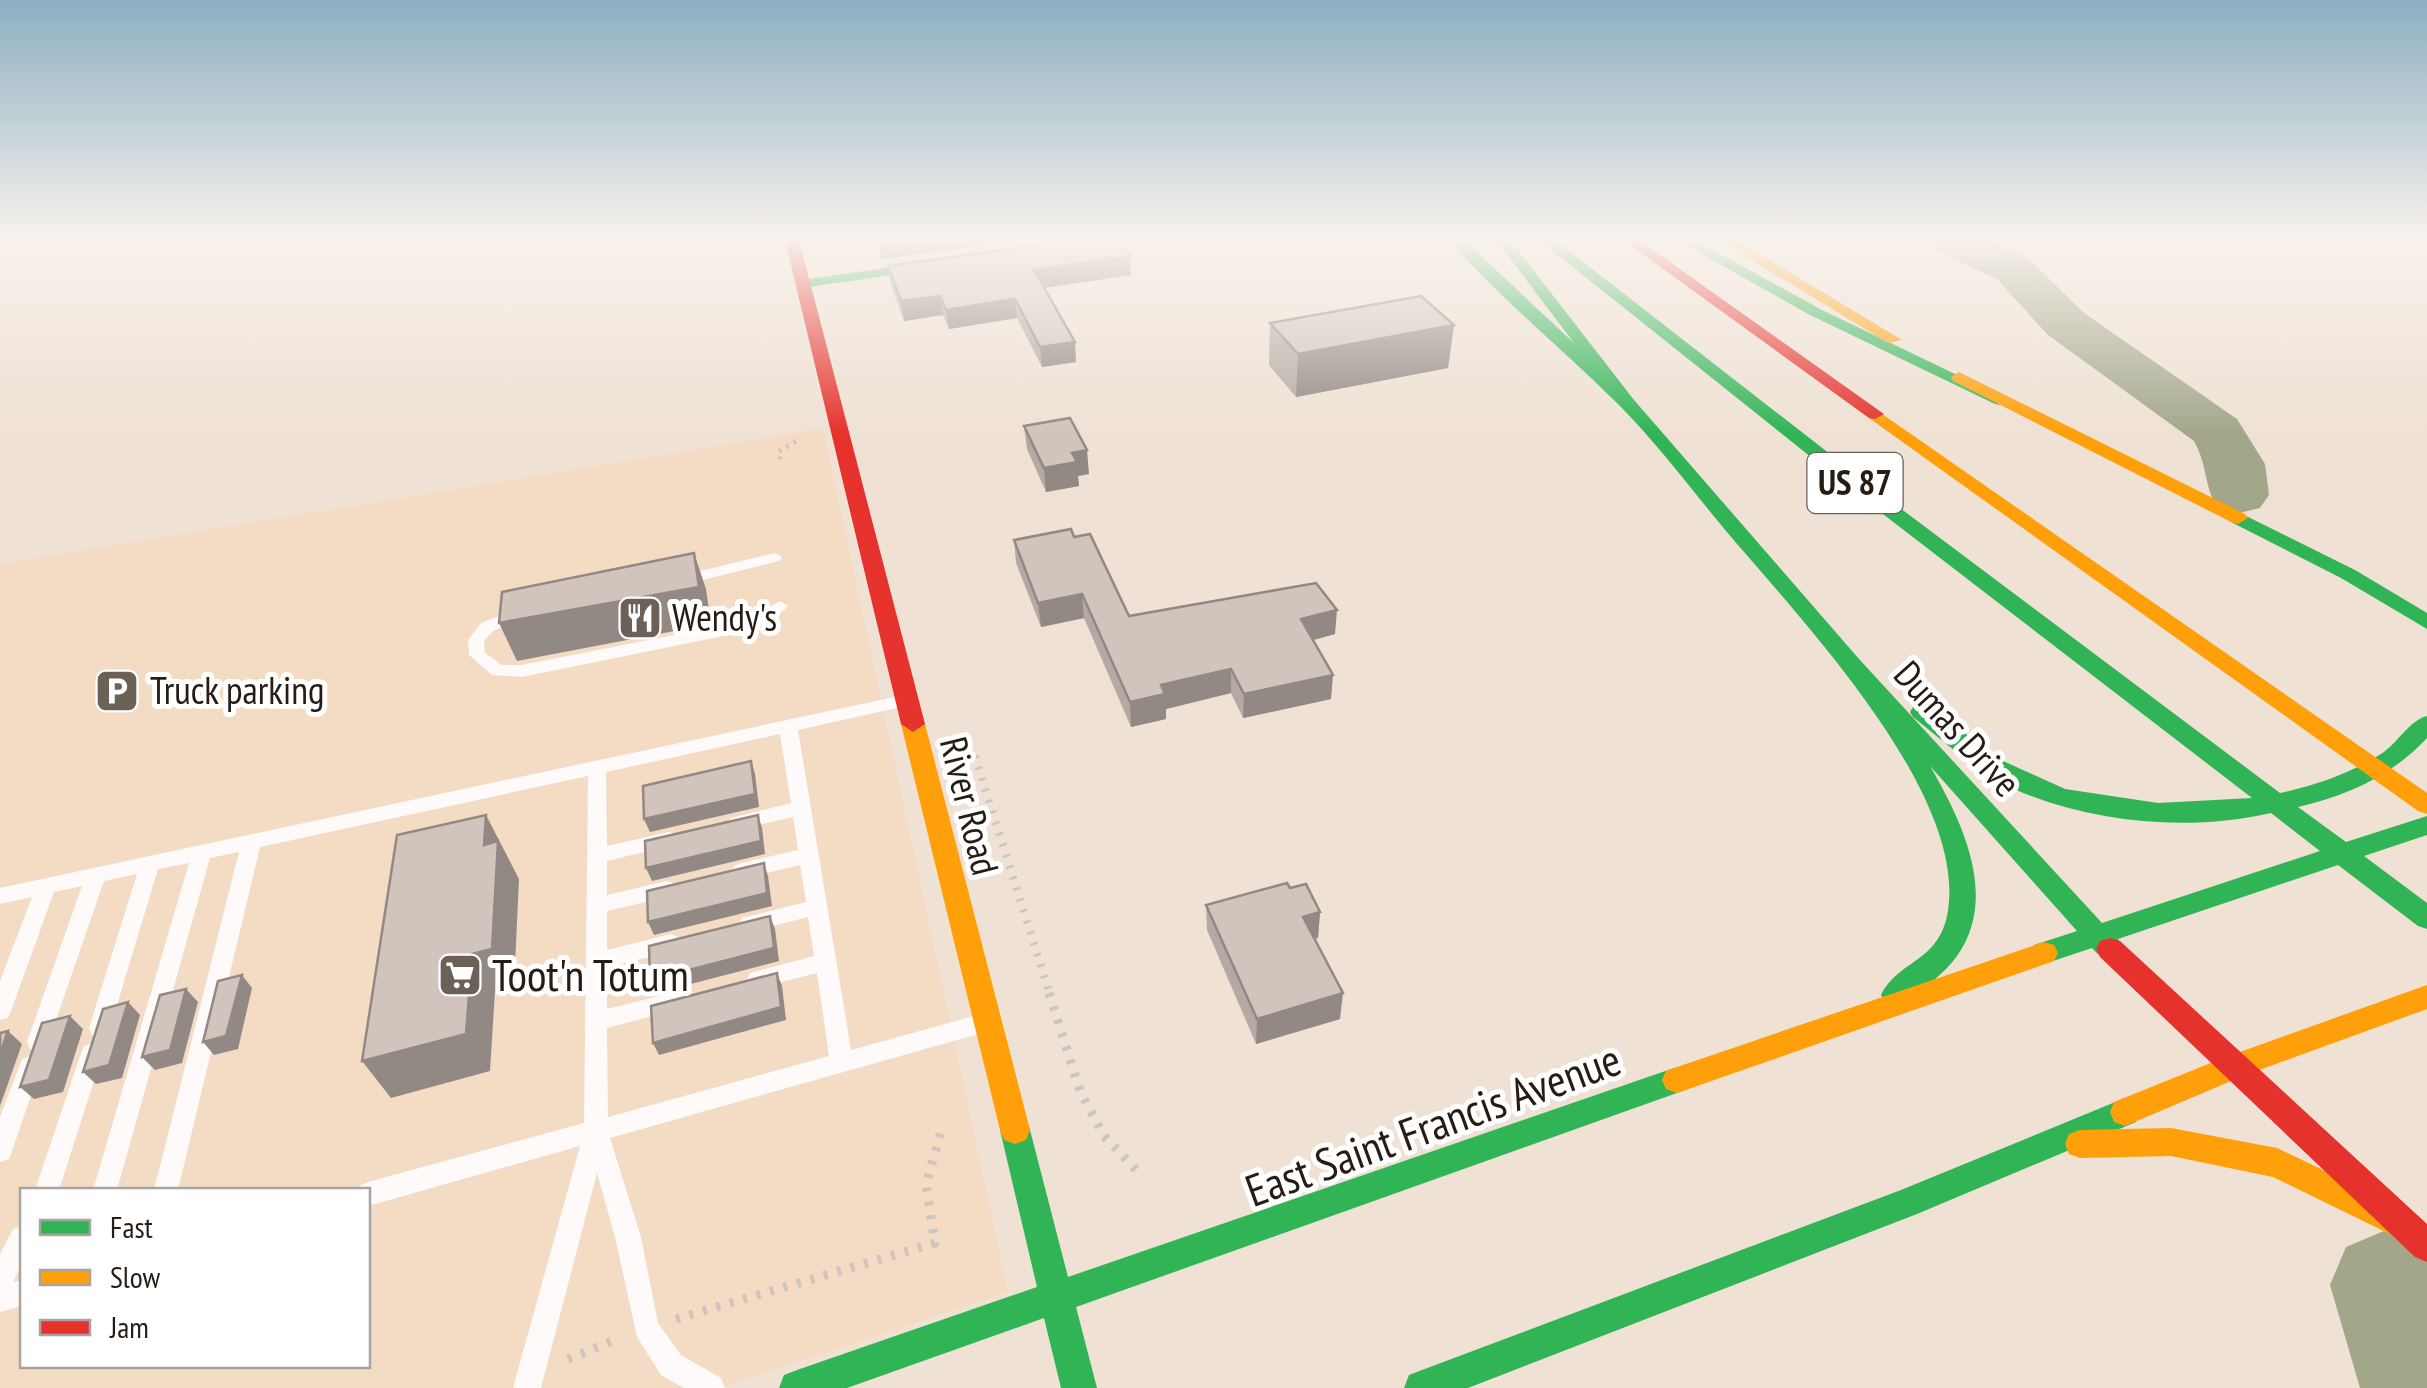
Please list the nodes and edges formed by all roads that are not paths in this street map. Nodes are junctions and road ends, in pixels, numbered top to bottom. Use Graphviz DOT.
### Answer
graph roads {
  1 [pos="807,305"];
  2 [pos="1524,305"];
  3 [pos="1552,305"];
  4 [pos="1628,305"];
  5 [pos="1722,305"];
  6 [pos="1802,305"];
  7 [pos="1829,305"];
  8 [pos="2000,400"];
  9 [pos="1628,404"];
  10 [pos="774,558"];
  11 [pos="654,585"];
  12 [pos="546,606"];
  13 [pos="780,606"];
  14 [pos="2421,616"];
  15 [pos="2427,648"];
  16 [pos="1851,664"];
  17 [pos="906,700"];
  18 [pos="2427,724"];
  19 [pos="788,726"];
  20 [pos="597,768"];
  21 [pos="2427,805"];
  22 [pos="801,808"];
  23 [pos="2427,825"];
  24 [pos="250,842"];
  25 [pos="202,853"];
  26 [pos="809,855"];
  27 [pos="596,856"];
  28 [pos="150,864"];
  29 [pos="96,876"];
  30 [pos="46,886"];
  31 [pos="0,896"];
  32 [pos="596,906"];
  33 [pos="817,907"];
  34 [pos="2427,918"];
  35 [pos="725,930"];
  36 [pos="2095,932"];
  37 [pos="688,939"];
  38 [pos="596,961"];
  39 [pos="825,962"];
  40 [pos="730,987"];
  41 [pos="692,997"];
  42 [pos="2427,997"];
  43 [pos="1878,1009"];
  44 [pos="0,1011"];
  45 [pos="596,1022"];
  46 [pos="987,1023"];
  47 [pos="842,1063"];
  48 [pos="2232,1067"];
  49 [pos="596,1130"];
  50 [pos="2047,1145"];
  51 [pos="0,1151"];
  52 [pos="48,1188"];
  53 [pos="107,1188"];
  54 [pos="166,1188"];
  55 [pos="370,1193"];
  56 [pos="2404,1225"];
  57 [pos="20,1242"];
  58 [pos="2427,1246"];
  59 [pos="0,1281"];
  60 [pos="1056,1302"];
  61 [pos="531,1380"];
  62 [pos="711,1388"];
  63 [pos="797,1388"];
  64 [pos="1078,1388"];
  65 [pos="1422,1388"];
  1 -- 17 [label="main road, River Road"];
  2 -- 9 [label="main road, Dumas Drive"];
  3 -- 9 [label="main road"];
  4 -- 34 [label="main road, US 87"];
  5 -- 21 [label="main road, US 87"];
  6 -- 8 [label="main road"];
  7 -- 8 [label="main road"];
  8 -- 14 [label="main road"];
  9 -- 16 [label="main road, Dumas Drive"];
  10 -- 11 [label="lane"];
  12 -- 13 [label="lane"];
  14 -- 15 [label="main road"];
  16 -- 18 [label="main road"];
  16 -- 36 [label="main road, Dumas Drive"];
  16 -- 43 [label="main road"];
  17 -- 19 [label="lane"];
  17 -- 46 [label="main road, River Road"];
  19 -- 20 [label="lane"];
  19 -- 22 [label="lane"];
  20 -- 24 [label="lane"];
  20 -- 27 [label="lane"];
  22 -- 26 [label="lane"];
  22 -- 27 [label="lane"];
  23 -- 36 [label="main road, East Saint Francis Avenue"];
  24 -- 25 [label="lane"];
  24 -- 54 [label="lane"];
  25 -- 28 [label="lane"];
  25 -- 53 [label="lane"];
  26 -- 32 [label="lane"];
  26 -- 33 [label="lane"];
  27 -- 32 [label="lane"];
  28 -- 29 [label="lane"];
  28 -- 52 [label="lane"];
  29 -- 30 [label="lane"];
  29 -- 51 [label="lane"];
  30 -- 31 [label="lane"];
  30 -- 44 [label="lane"];
  32 -- 38 [label="lane"];
  33 -- 35 [label="lane"];
  33 -- 39 [label="lane"];
  36 -- 43 [label="main road, East Saint Francis Avenue"];
  36 -- 48 [label="main road, Dumas Drive"];
  37 -- 38 [label="lane"];
  38 -- 45 [label="lane"];
  39 -- 40 [label="lane"];
  39 -- 47 [label="lane"];
  41 -- 45 [label="lane"];
  42 -- 48 [label="main road"];
  43 -- 60 [label="main road, East Saint Francis Avenue"];
  45 -- 49 [label="lane"];
  46 -- 47 [label="lane"];
  46 -- 60 [label="main road, River Road"];
  47 -- 49 [label="lane"];
  48 -- 50 [label="main road"];
  48 -- 56 [label="main road, Dumas Drive"];
  49 -- 55 [label="lane"];
  49 -- 61 [label="lane"];
  49 -- 62 [label="lane"];
  50 -- 56 [label="main road"];
  50 -- 65 [label="main road"];
  56 -- 58 [label="main road, Dumas Drive"];
  57 -- 59 [label="lane"];
  60 -- 63 [label="main road, East Saint Francis Avenue"];
  60 -- 64 [label="main road, River Road"];
}
